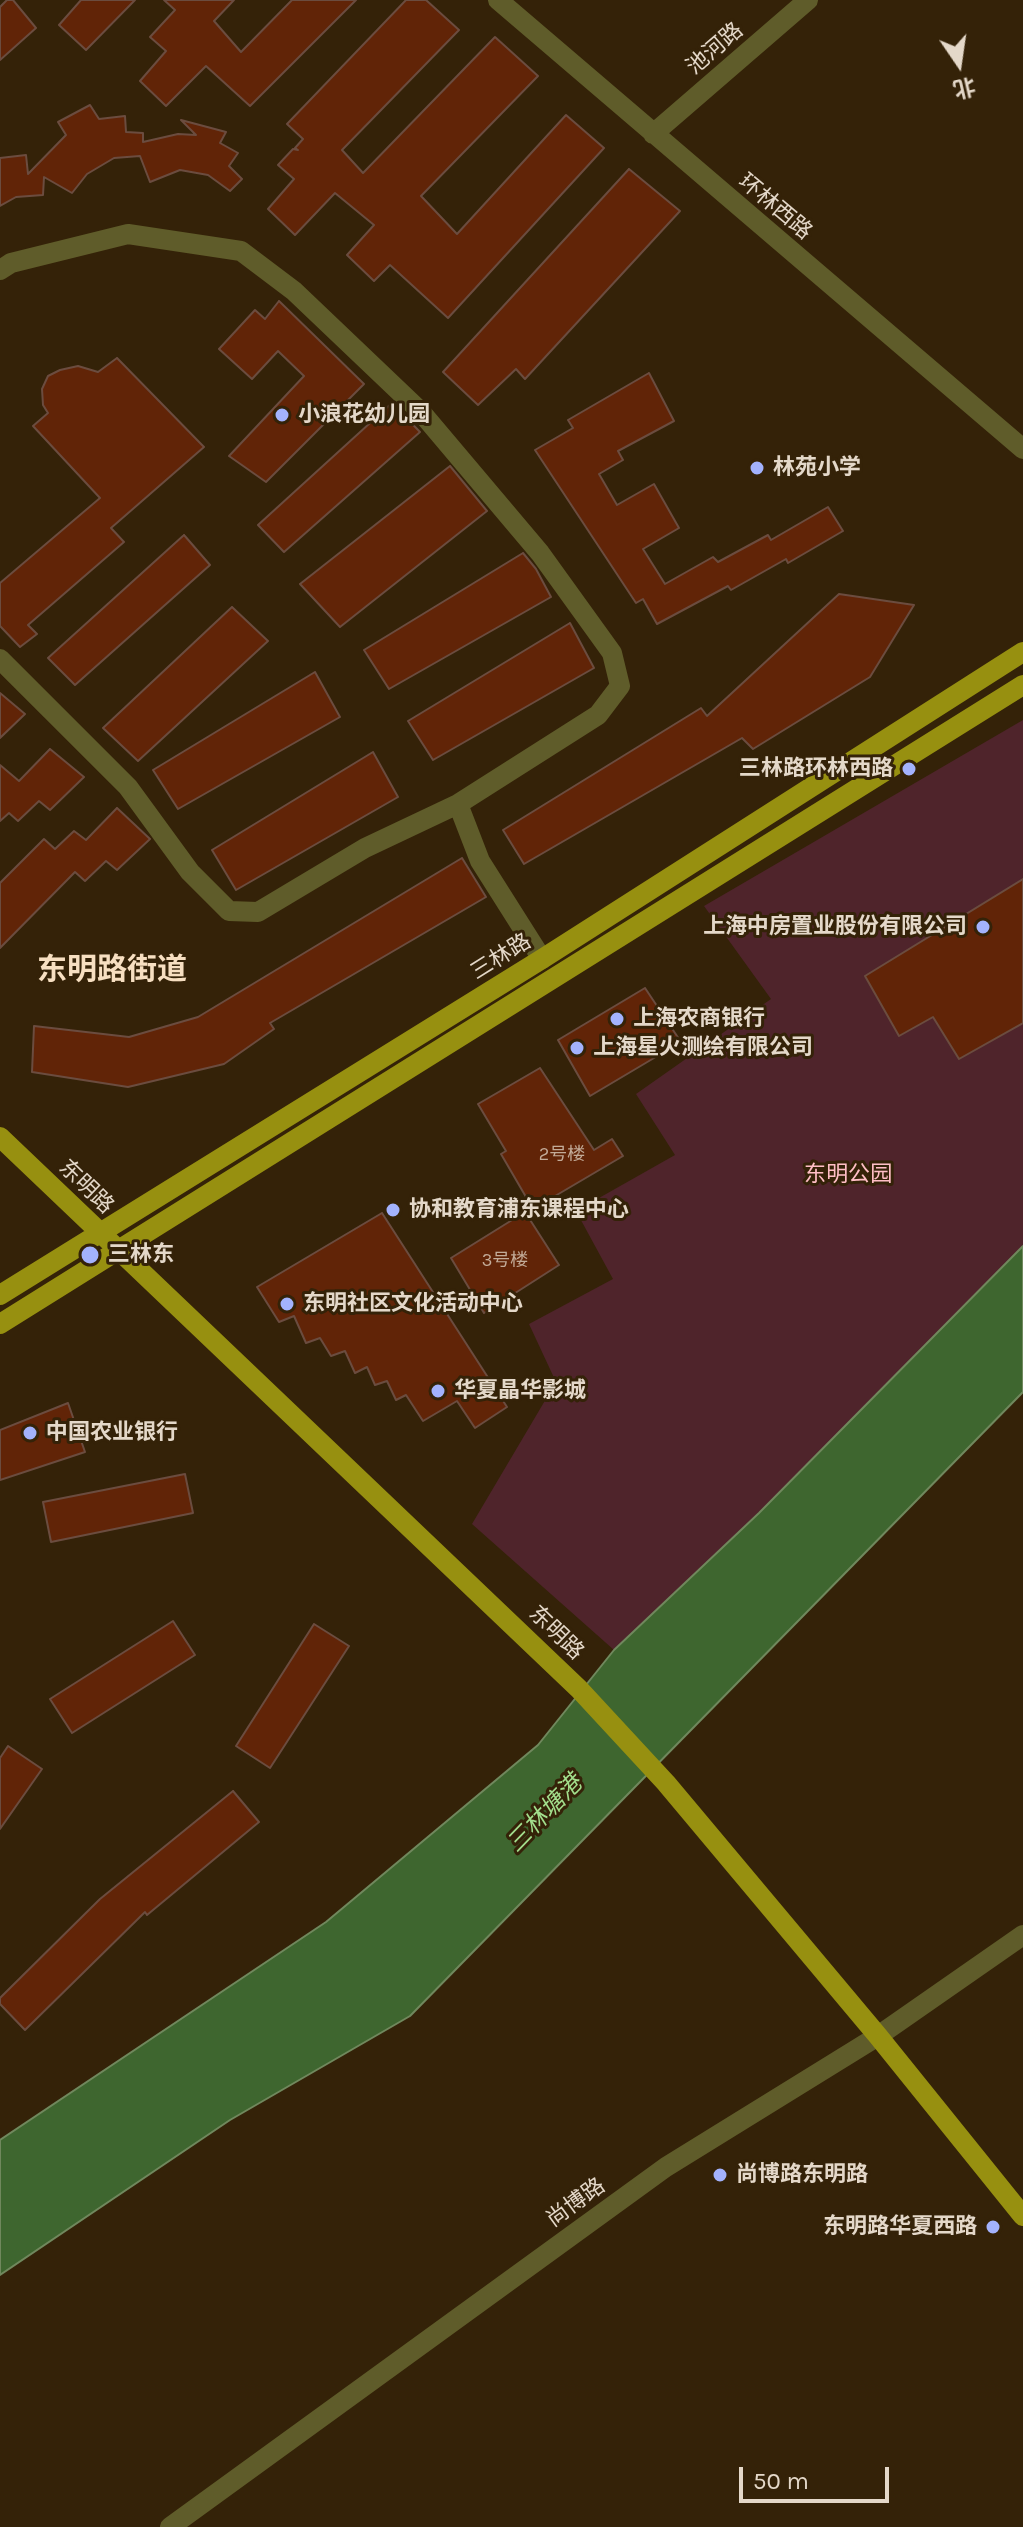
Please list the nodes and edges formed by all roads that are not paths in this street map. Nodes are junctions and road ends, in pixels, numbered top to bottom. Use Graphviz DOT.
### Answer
graph roads {
  1 [pos="498,0"];
  2 [pos="808,0"];
  3 [pos="653,134"];
  4 [pos="0,270"];
  5 [pos="1023,449"];
  6 [pos="1023,652"];
  7 [pos="0,659"];
  8 [pos="1023,685"];
  9 [pos="458,804"];
  10 [pos="542,959"];
  11 [pos="0,1137"];
  12 [pos="100,1233"];
  13 [pos="119,1250"];
  14 [pos="0,1295"];
  15 [pos="0,1324"];
  16 [pos="1023,1935"];
  17 [pos="878,2036"];
  18 [pos="1023,2216"];
  19 [pos="170,2527"];
  1 -- 3 [label="street, 环林西路"];
  2 -- 3 [label="street, 池河路"];
  3 -- 5 [label="street, 环林西路"];
  4 -- 9 [label="street"];
  6 -- 10 [label="main road, 三林路"];
  7 -- 9 [label="street"];
  8 -- 13 [label="main road, 三林路"];
  9 -- 10 [label="street"];
  10 -- 12 [label="main road, 三林路"];
  11 -- 12 [label="main road, 东明路"];
  12 -- 13 [label="main road, 东明路"];
  12 -- 14 [label="main road, 三林路"];
  13 -- 15 [label="main road, 三林路"];
  13 -- 17 [label="main road, 东明路"];
  16 -- 17 [label="street, 尚博路"];
  17 -- 18 [label="main road, 东明路"];
  17 -- 19 [label="street, 尚博路"];
}
